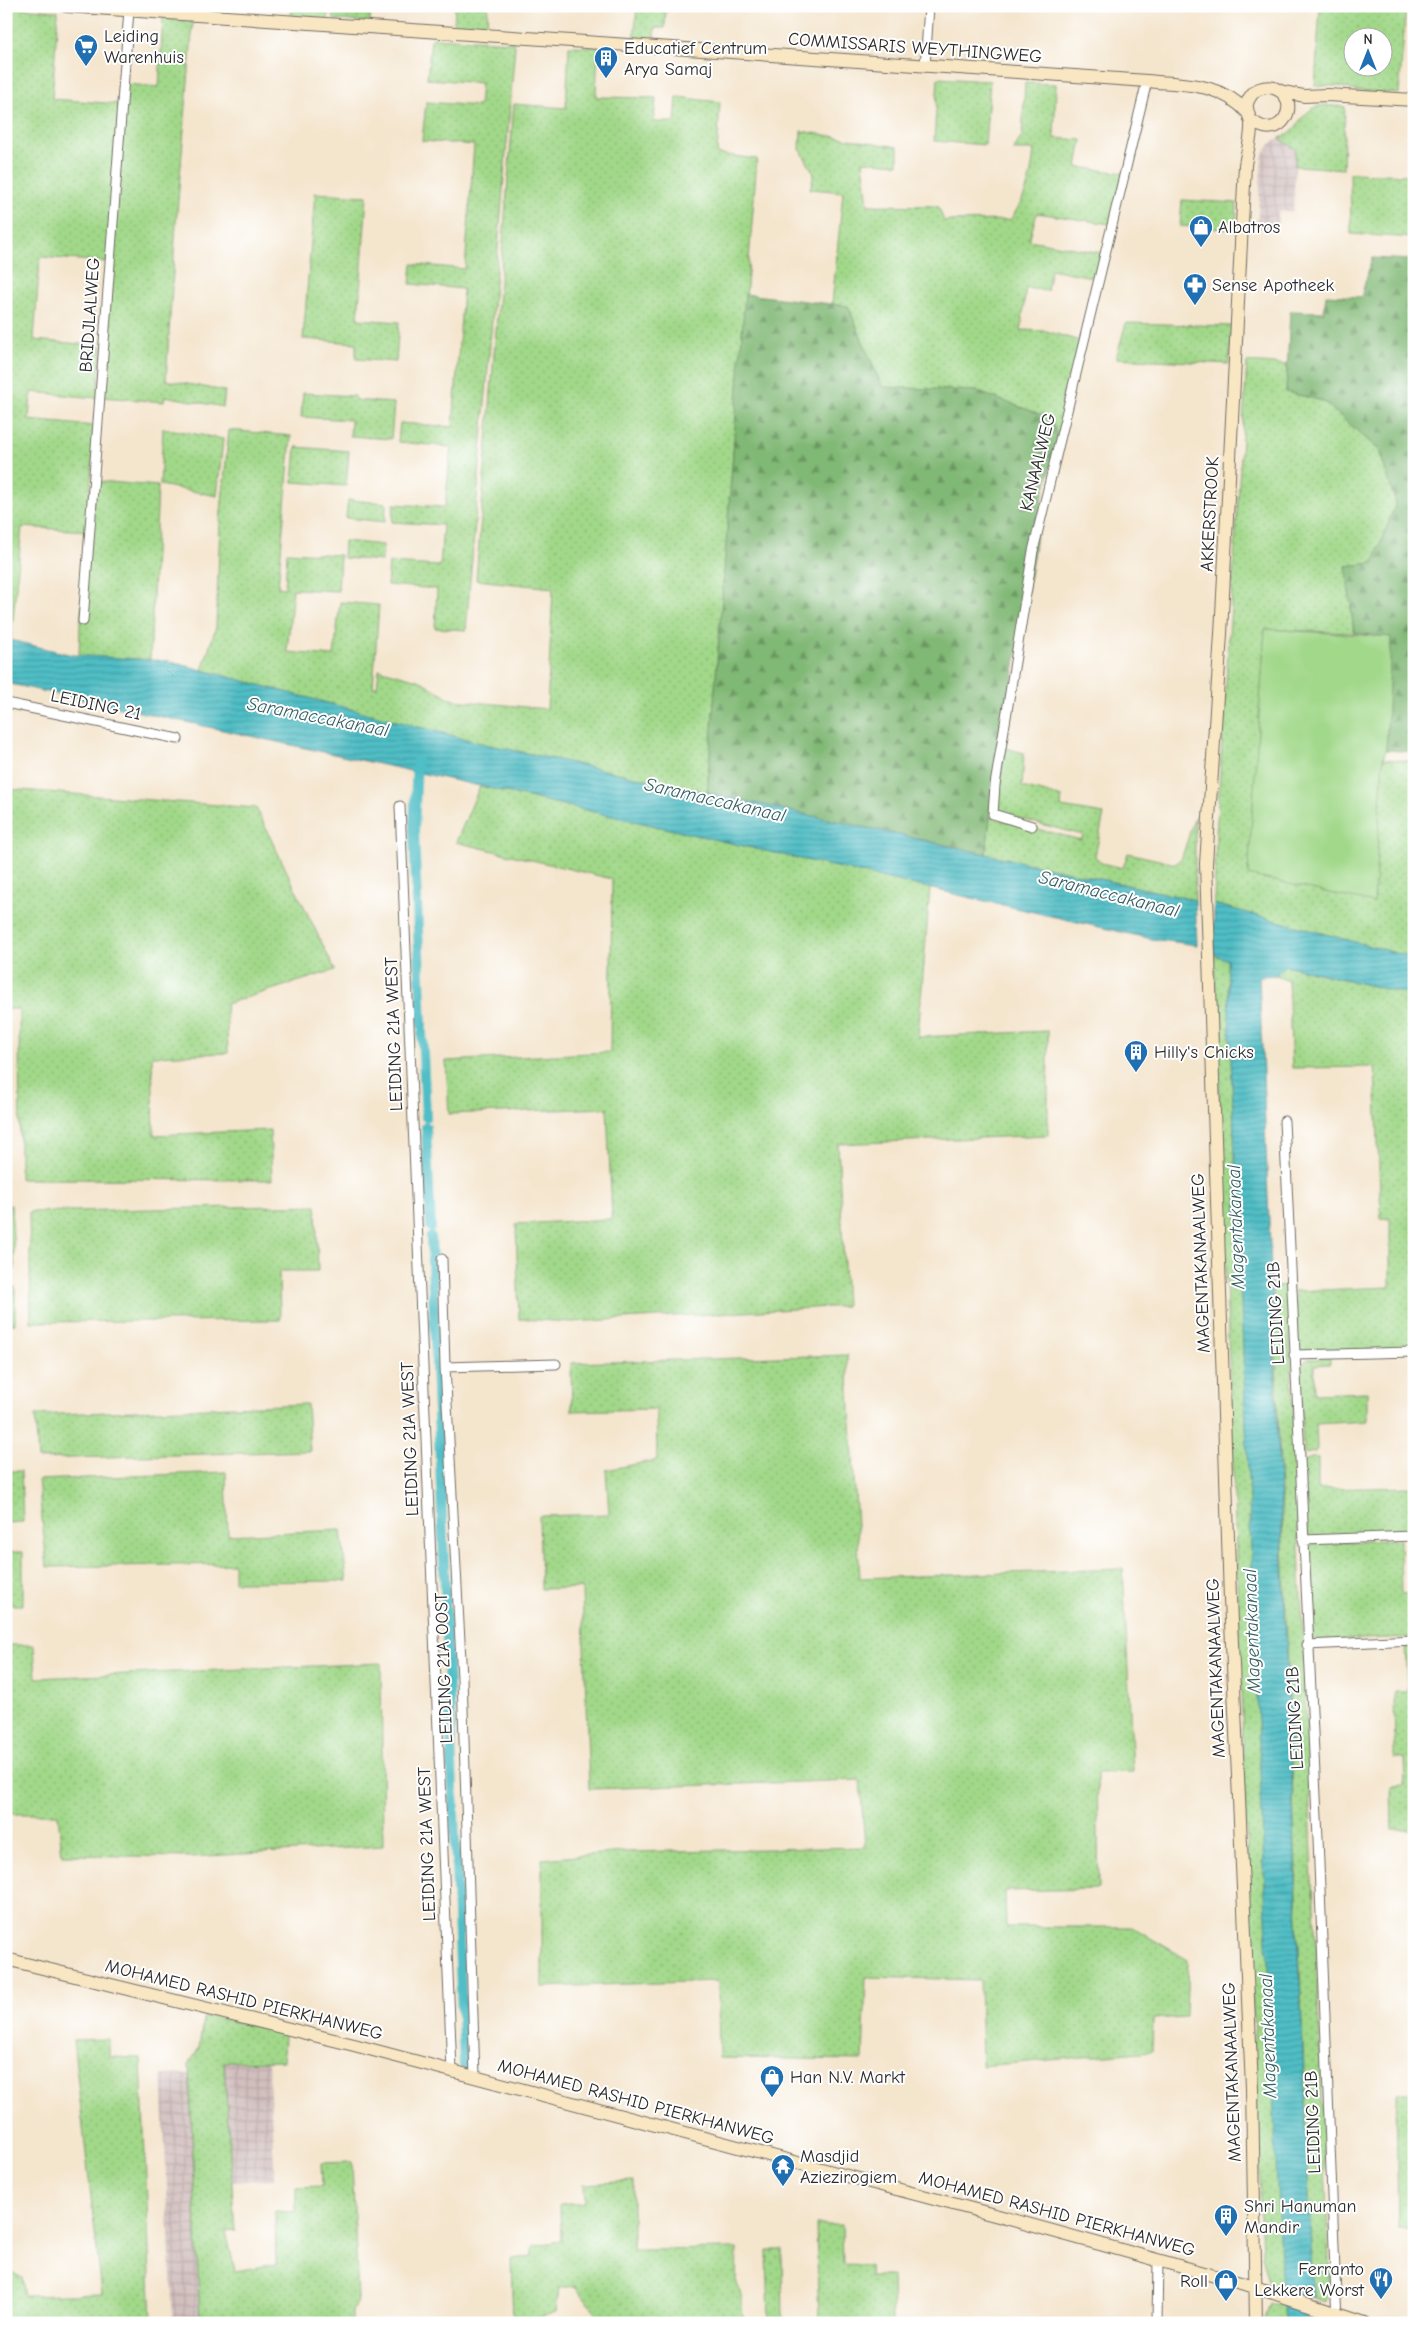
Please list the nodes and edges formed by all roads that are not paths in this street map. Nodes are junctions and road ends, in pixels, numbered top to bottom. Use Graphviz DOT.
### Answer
graph roads {
  1 [pos="66,6"];
  2 [pos="929,6"];
  3 [pos="129,10"];
  4 [pos="925,67"];
  5 [pos="1147,81"];
  6 [pos="1256,91"];
  7 [pos="1280,91"];
  8 [pos="1222,92"];
  9 [pos="1317,95"];
  10 [pos="1414,100"];
  11 [pos="1287,114"];
  12 [pos="1249,116"];
  13 [pos="1272,127"];
  14 [pos="1246,165"];
  15 [pos="83,621"];
  16 [pos="6,703"];
  17 [pos="178,739"];
  18 [pos="400,806"];
  19 [pos="1032,826"];
  20 [pos="1210,1011"];
  21 [pos="1284,1121"];
  22 [pos="442,1259"];
  23 [pos="1414,1352"];
  24 [pos="1294,1356"];
  25 [pos="556,1364"];
  26 [pos="445,1367"];
  27 [pos="1414,1536"];
  28 [pos="1303,1540"];
  29 [pos="1414,1640"];
  30 [pos="1307,1645"];
  31 [pos="6,1959"];
  32 [pos="452,2071"];
  33 [pos="474,2077"];
  34 [pos="1158,2261"];
  35 [pos="1256,2287"];
  36 [pos="1337,2318"];
  37 [pos="1157,2323"];
  38 [pos="1256,2323"];
  39 [pos="1365,2323"];
  1 -- 3 [label="street, COMMISSARIS WEYTHINGWEG"];
  2 -- 4 [label="street"];
  3 -- 4 [label="street, COMMISSARIS WEYTHINGWEG"];
  3 -- 15 [label="street, BRIDJLALWEG"];
  4 -- 5 [label="street, COMMISSARIS WEYTHINGWEG"];
  5 -- 8 [label="street, COMMISSARIS WEYTHINGWEG"];
  5 -- 19 [label="street, KANAALWEG"];
  6 -- 7 [label="street"];
  6 -- 8 [label="street, COMMISSARIS WEYTHINGWEG"];
  6 -- 12 [label="street"];
  7 -- 9 [label="street"];
  7 -- 11 [label="street"];
  8 -- 12 [label="street, COMMISSARIS WEYTHINGWEG"];
  9 -- 10 [label="street"];
  9 -- 11 [label="street"];
  11 -- 13 [label="street"];
  12 -- 13 [label="street"];
  12 -- 14 [label="street, AKKERSTROOK"];
  13 -- 14 [label="street"];
  14 -- 20 [label="street, AKKERSTROOK"];
  16 -- 17 [label="street, LEIDING 21"];
  18 -- 32 [label="street, LEIDING 21A WEST"];
  20 -- 35 [label="street, MAGENTAKANAALWEG"];
  21 -- 24 [label="street, LEIDING 21B"];
  22 -- 26 [label="street, LEIDING 21A OOST"];
  23 -- 24 [label="street"];
  24 -- 28 [label="street, LEIDING 21B"];
  25 -- 26 [label="street"];
  26 -- 33 [label="street, LEIDING 21A OOST"];
  27 -- 28 [label="street"];
  28 -- 30 [label="street, LEIDING 21B"];
  29 -- 30 [label="street"];
  30 -- 36 [label="street, LEIDING 21B"];
  31 -- 32 [label="street, MOHAMED RASHID PIERKHANWEG"];
  32 -- 33 [label="street, MOHAMED RASHID PIERKHANWEG"];
  33 -- 34 [label="street, MOHAMED RASHID PIERKHANWEG"];
  34 -- 35 [label="street, MOHAMED RASHID PIERKHANWEG"];
  34 -- 37 [label="street"];
  35 -- 36 [label="street, MOHAMED RASHID PIERKHANWEG"];
  35 -- 38 [label="street, MAGENTAKANAALWEG"];
  36 -- 39 [label="street, MOHAMED RASHID PIERKHANWEG"];
}
